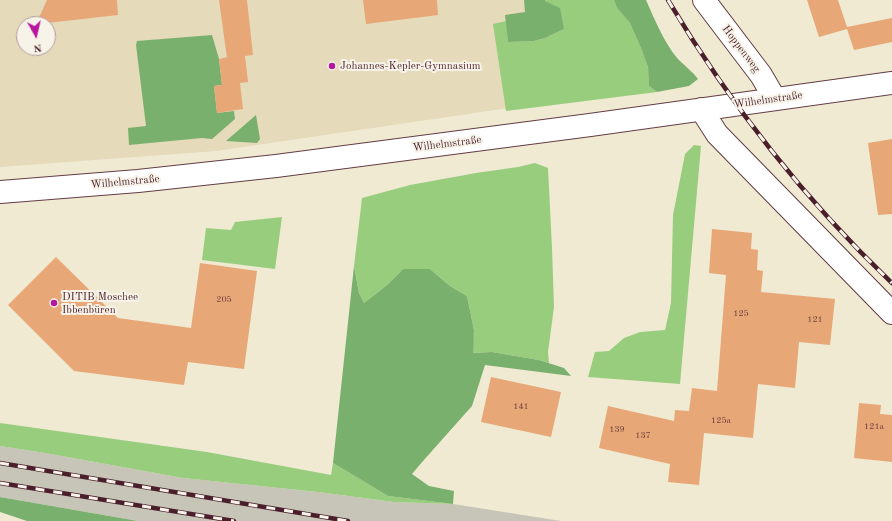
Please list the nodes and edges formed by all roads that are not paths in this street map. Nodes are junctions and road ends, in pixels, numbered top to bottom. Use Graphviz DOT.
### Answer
graph roads {
  1 [pos="704,0"];
  2 [pos="892,83"];
  3 [pos="775,99"];
  4 [pos="701,109"];
  5 [pos="0,192"];
  6 [pos="892,313"];
  1 -- 3 [label="street, Hoppenweg"];
  2 -- 3 [label="street, Wilhelmstraße"];
  3 -- 4 [label="street, Wilhelmstraße"];
  4 -- 5 [label="street, Wilhelmstraße"];
  4 -- 6 [label="street"];
}
